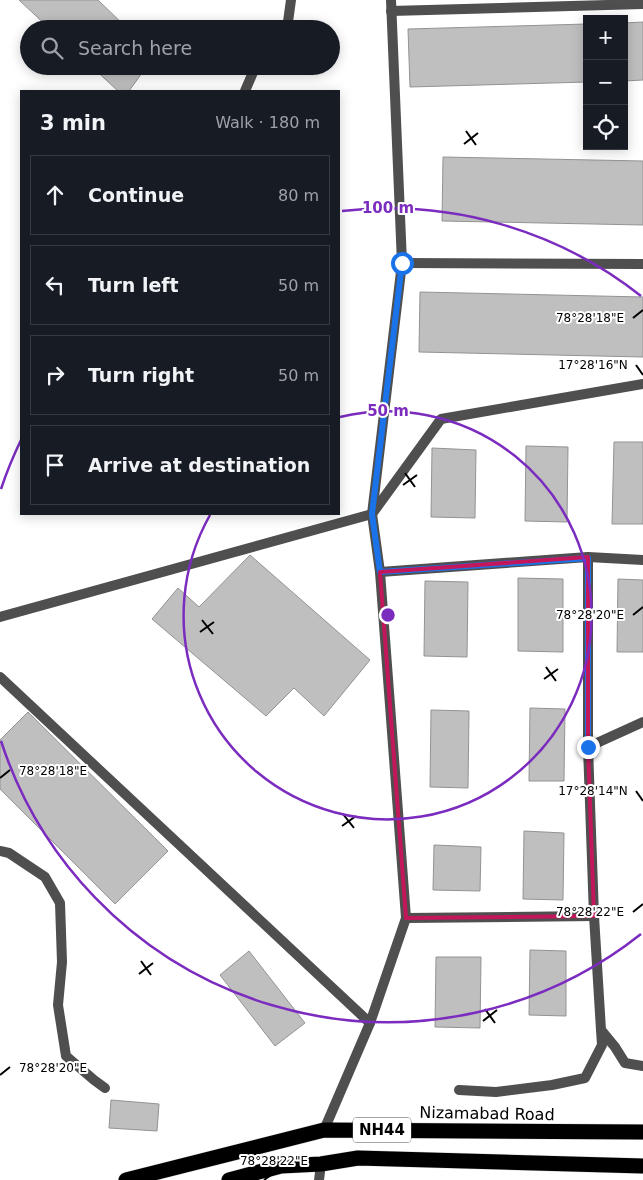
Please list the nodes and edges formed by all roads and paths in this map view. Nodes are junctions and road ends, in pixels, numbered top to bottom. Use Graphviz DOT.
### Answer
graph roads {
  1 [pos="291,0"];
  2 [pos="391,0"];
  3 [pos="643,4"];
  4 [pos="391,12"];
  5 [pos="288,20"];
  6 [pos="252,75"];
  7 [pos="245,90"];
  8 [pos="402,263"];
  9 [pos="643,264"];
  10 [pos="643,384"];
  11 [pos="372,514"];
  12 [pos="588,558"];
  13 [pos="643,560"];
  14 [pos="380,572"];
  15 [pos="0,617"];
  16 [pos="0,677"];
  17 [pos="643,722"];
  18 [pos="588,747"];
  19 [pos="0,850"];
  20 [pos="594,916"];
  21 [pos="406,918"];
  22 [pos="370,1024"];
  23 [pos="601,1030"];
  24 [pos="643,1066"];
  25 [pos="106,1088"];
  26 [pos="460,1090"];
  27 [pos="324,1130"];
  28 [pos="643,1132"];
  29 [pos="321,1164"];
  30 [pos="643,1166"];
  31 [pos="126,1180"];
  32 [pos="229,1180"];
  33 [pos="319,1180"];
  1 -- 5 [label="street"];
  2 -- 4 [label="street"];
  3 -- 4 [label="street"];
  4 -- 8 [label="street"];
  6 -- 7 [label="street"];
  8 -- 9 [label="street"];
  8 -- 11 [label="street"];
  10 -- 11 [label="street"];
  11 -- 14 [label="street"];
  11 -- 15 [label="street"];
  12 -- 13 [label="street"];
  12 -- 14 [label="street"];
  12 -- 18 [label="street"];
  14 -- 21 [label="street"];
  16 -- 22 [label="street"];
  17 -- 18 [label="street"];
  18 -- 20 [label="street"];
  19 -- 25 [label="street"];
  20 -- 21 [label="street"];
  20 -- 23 [label="street"];
  21 -- 22 [label="street"];
  22 -- 27 [label="street"];
  23 -- 24 [label="street"];
  23 -- 26 [label="street"];
  27 -- 28 [label="highway, Nizamabad Road / NH44"];
  27 -- 31 [label="highway, Nizamabad Road / NH44"];
  29 -- 30 [label="highway, NH44"];
  29 -- 32 [label="highway, NH44"];
  29 -- 33 [label="street"];
}
